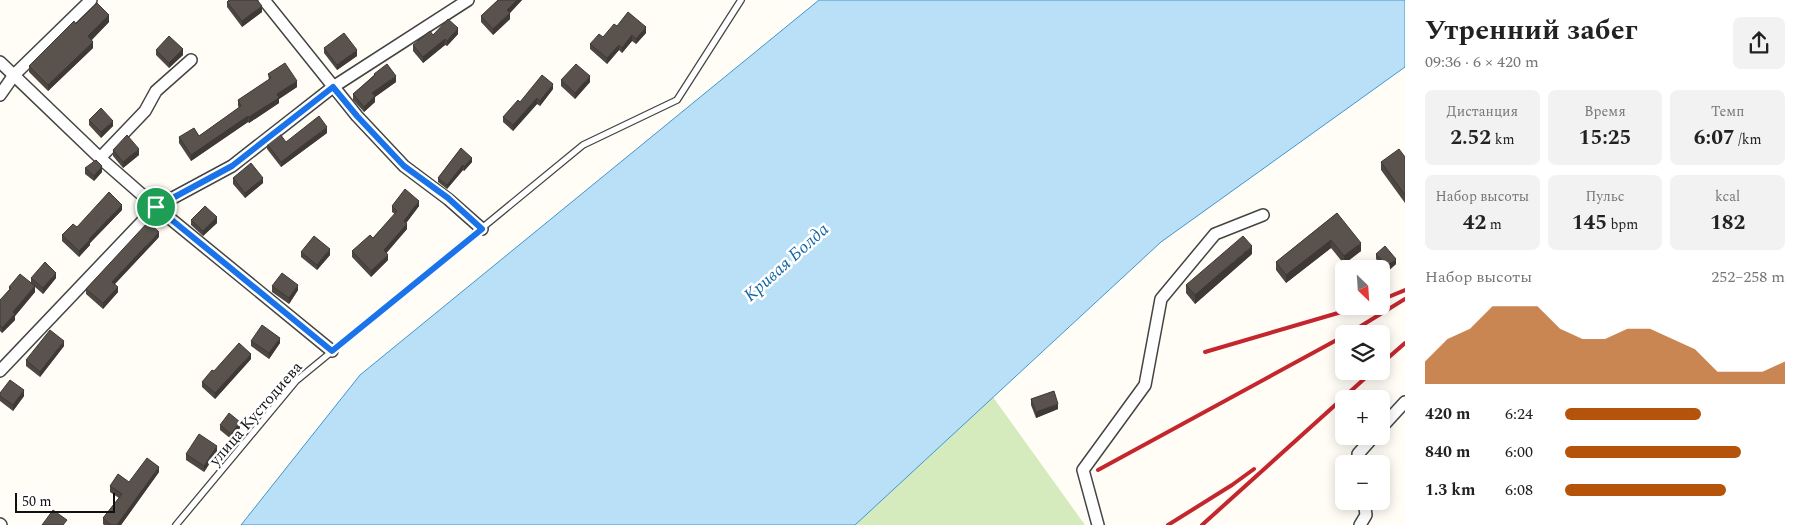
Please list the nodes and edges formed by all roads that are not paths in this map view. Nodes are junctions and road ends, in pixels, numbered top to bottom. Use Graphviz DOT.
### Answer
graph roads {
  1 [pos="91,0"];
  2 [pos="264,0"];
  3 [pos="468,0"];
  4 [pos="741,0"];
  5 [pos="191,60"];
  6 [pos="0,62"];
  7 [pos="14,75"];
  8 [pos="333,87"];
  9 [pos="0,95"];
  10 [pos="100,158"];
  11 [pos="156,207"];
  12 [pos="1263,215"];
  13 [pos="482,229"];
  14 [pos="332,351"];
  15 [pos="0,371"];
  16 [pos="1405,402"];
  17 [pos="1390,418"];
  18 [pos="1366,445"];
  19 [pos="1358,455"];
  20 [pos="1365,510"];
  21 [pos="176,525"];
  22 [pos="1098,525"];
  23 [pos="1360,525"];
  1 -- 7 [label="street"];
  2 -- 8 [label="street"];
  3 -- 8 [label="street"];
  4 -- 13 [label="lane, улица Кустодиева"];
  5 -- 10 [label="street"];
  6 -- 7 [label="street"];
  7 -- 9 [label="street"];
  7 -- 10 [label="street"];
  8 -- 11 [label="street"];
  8 -- 13 [label="street"];
  10 -- 11 [label="street"];
  11 -- 14 [label="street"];
  11 -- 15 [label="street"];
  12 -- 22 [label="street"];
  13 -- 14 [label="lane, улица Кустодиева"];
  14 -- 21 [label="lane, улица Кустодиева"];
  16 -- 17 [label="street"];
  18 -- 19 [label="street"];
  20 -- 23 [label="street"];
}
